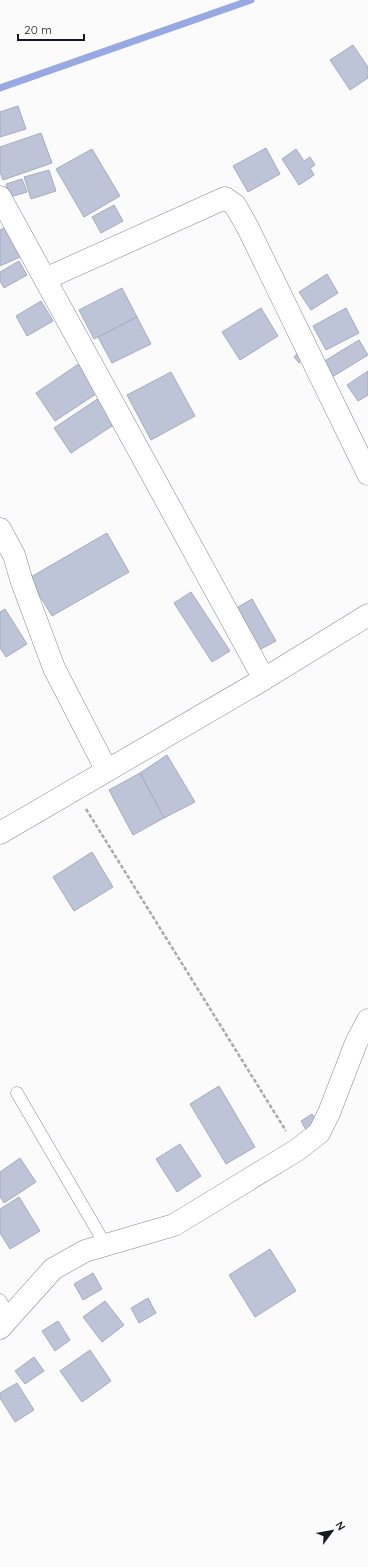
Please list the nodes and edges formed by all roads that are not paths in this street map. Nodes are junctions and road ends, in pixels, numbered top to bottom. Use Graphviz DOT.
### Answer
graph roads {
  1 [pos="0,197"];
  2 [pos="45,279"];
  3 [pos="368,474"];
  4 [pos="0,530"];
  5 [pos="368,615"];
  6 [pos="264,679"];
  7 [pos="106,769"];
  8 [pos="0,833"];
  9 [pos="368,1020"];
  10 [pos="17,1092"];
  11 [pos="105,1244"];
  12 [pos="3,1314"];
  1 -- 2 [label="street"];
  2 -- 3 [label="street"];
  2 -- 6 [label="street"];
  4 -- 7 [label="street"];
  5 -- 6 [label="street"];
  6 -- 7 [label="street"];
  7 -- 8 [label="street"];
  9 -- 11 [label="street"];
  10 -- 11 [label="lane"];
  11 -- 12 [label="street"];
}
